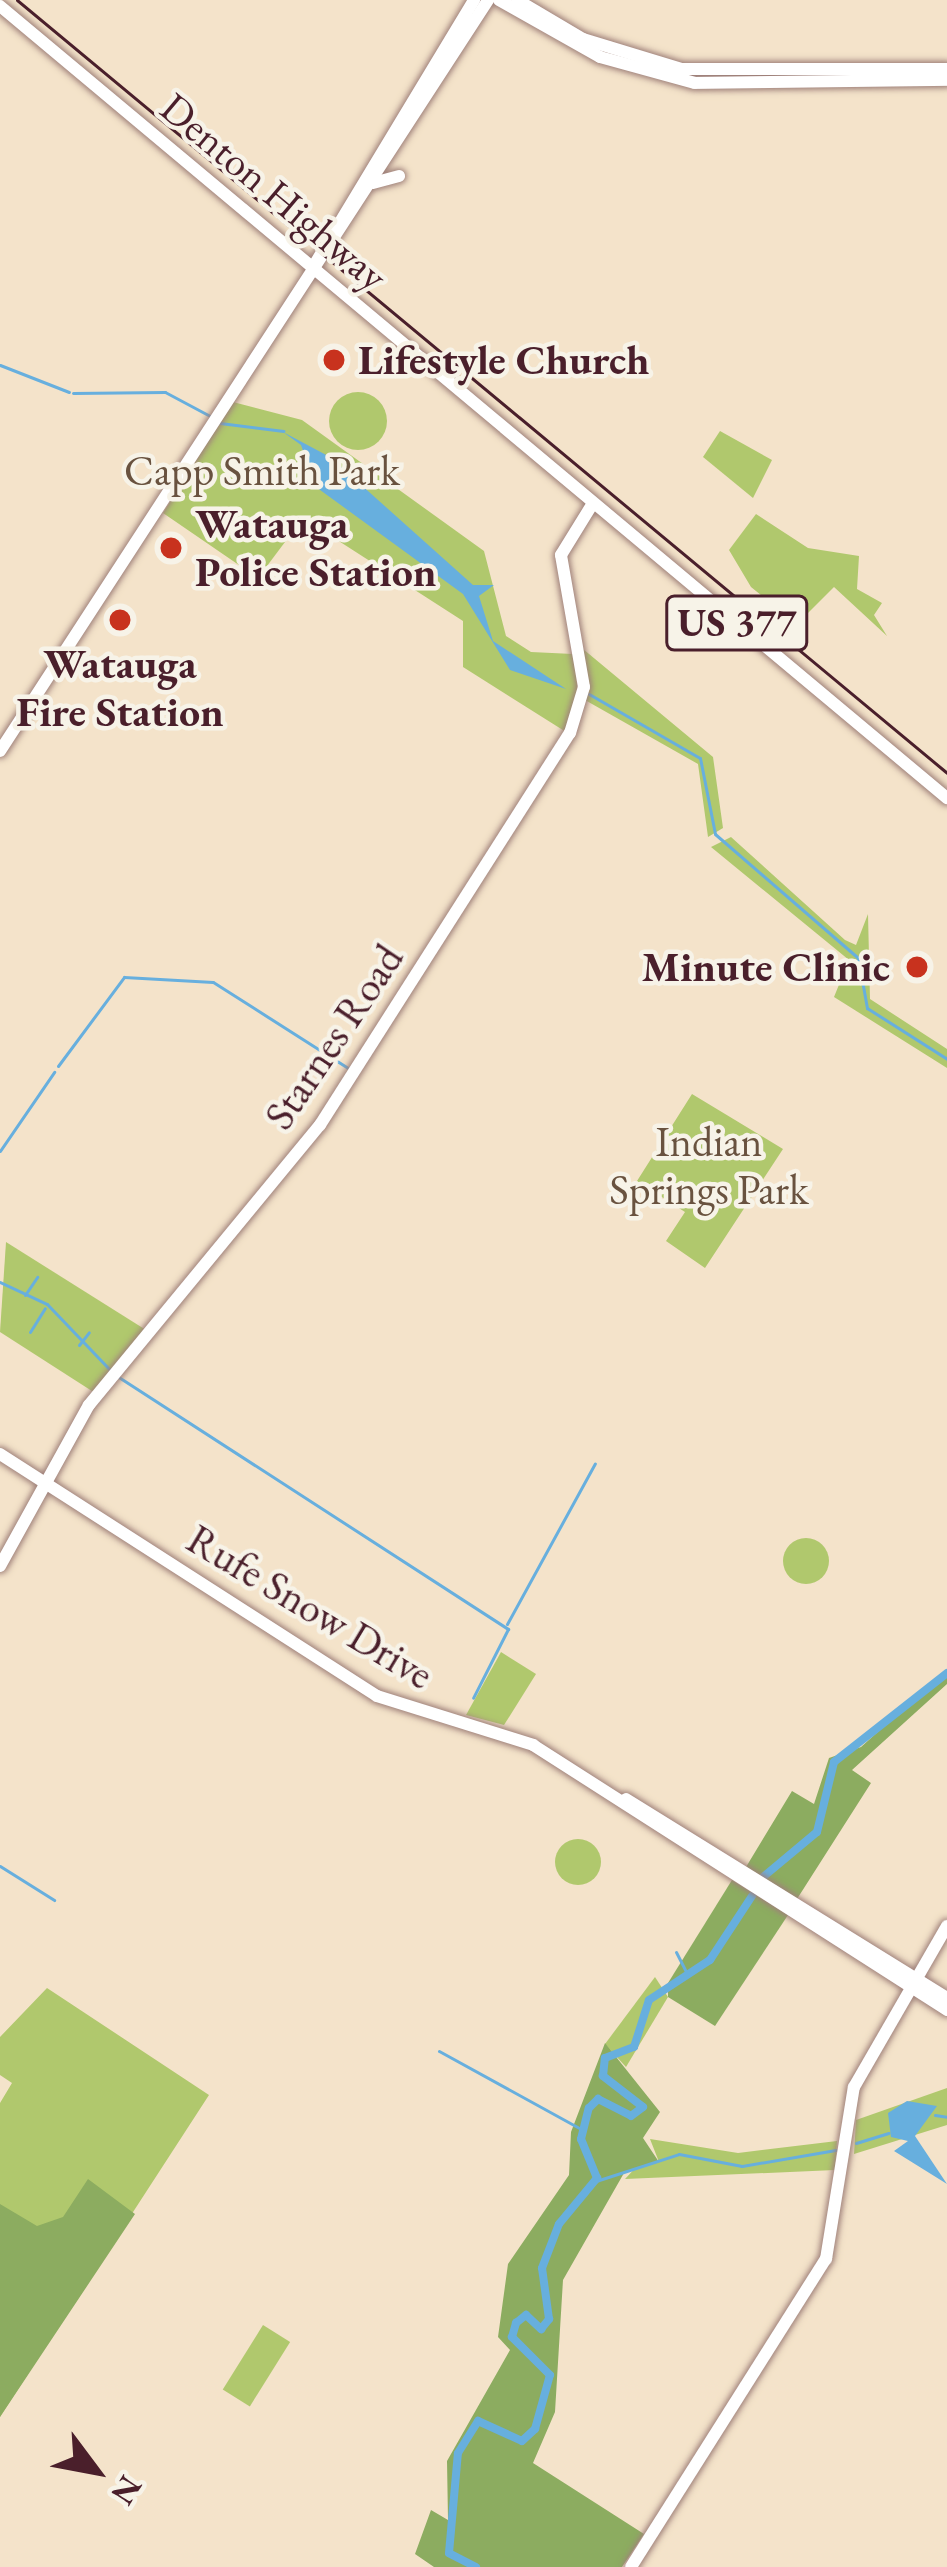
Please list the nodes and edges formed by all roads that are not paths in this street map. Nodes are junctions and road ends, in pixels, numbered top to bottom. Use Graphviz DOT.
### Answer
graph roads {
  1 [pos="513,2"];
  2 [pos="477,3"];
  3 [pos="0,6"];
  4 [pos="556,31"];
  5 [pos="448,54"];
  6 [pos="947,69"];
  7 [pos="947,80"];
  8 [pos="398,176"];
  9 [pos="372,184"];
  10 [pos="313,268"];
  11 [pos="593,503"];
  12 [pos="0,751"];
  13 [pos="947,798"];
  14 [pos="0,1454"];
  15 [pos="41,1480"];
  16 [pos="0,1566"];
  17 [pos="947,1927"];
  18 [pos="947,1944"];
  19 [pos="917,1986"];
  20 [pos="947,1998"];
  21 [pos="947,2010"];
  22 [pos="886,2036"];
  23 [pos="632,2567"];
  24 [pos="642,2567"];
  1 -- 2 [label="main road"];
  1 -- 4 [label="main road"];
  2 -- 5 [label="main road"];
  3 -- 10 [label="main road, Denton Highway / US 377"];
  4 -- 6 [label="main road"];
  4 -- 7 [label="main road"];
  5 -- 9 [label="main road"];
  5 -- 10 [label="main road"];
  8 -- 9 [label="main road"];
  9 -- 10 [label="main road"];
  10 -- 11 [label="main road, Denton Highway / US 377"];
  10 -- 12 [label="main road"];
  11 -- 13 [label="main road, Denton Highway / US 377"];
  11 -- 15 [label="main road, Starnes Road"];
  14 -- 15 [label="main road, Rufe Snow Drive"];
  15 -- 16 [label="main road, Starnes Road"];
  15 -- 19 [label="main road, Rufe Snow Drive"];
  17 -- 19 [label="main road"];
  18 -- 19 [label="main road"];
  19 -- 20 [label="main road, Rufe Snow Drive"];
  19 -- 21 [label="main road, Rufe Snow Drive"];
  19 -- 22 [label="main road"];
  22 -- 23 [label="main road"];
  22 -- 24 [label="main road"];
}
